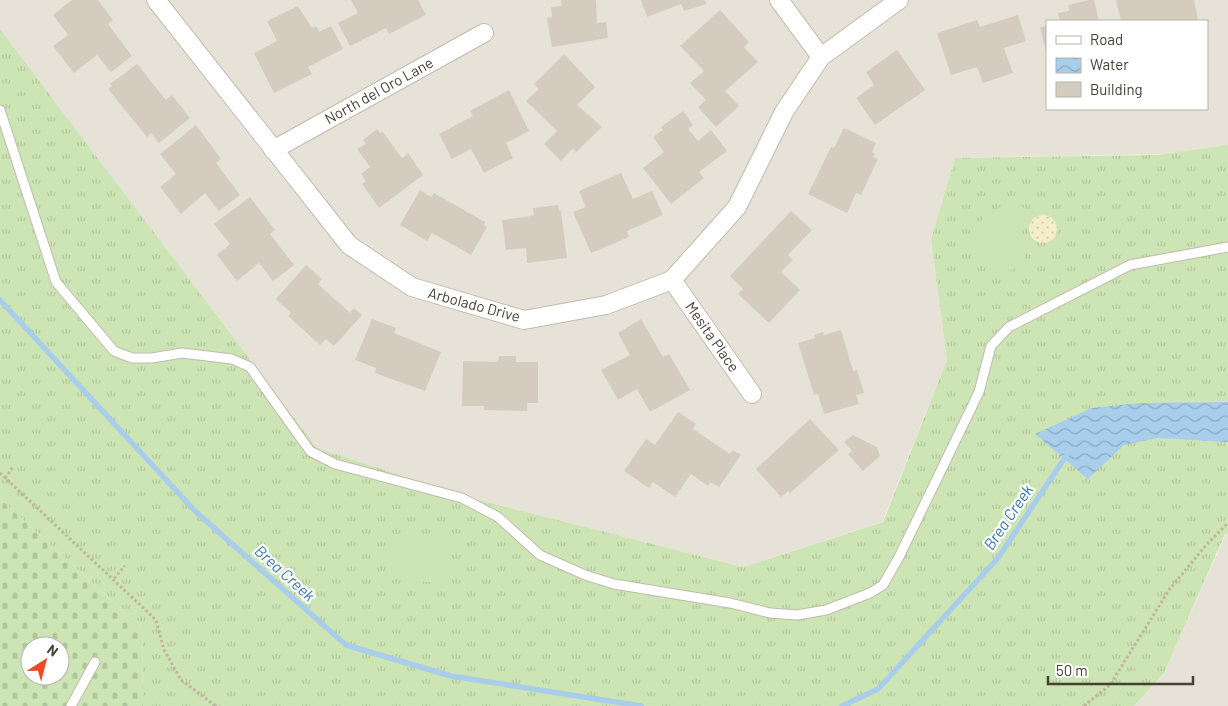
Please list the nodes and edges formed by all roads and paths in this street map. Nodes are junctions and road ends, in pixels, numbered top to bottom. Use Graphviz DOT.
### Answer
graph roads {
  1 [pos="156,0"];
  2 [pos="778,0"];
  3 [pos="899,0"];
  4 [pos="484,33"];
  5 [pos="821,57"];
  6 [pos="0,110"];
  7 [pos="273,150"];
  8 [pos="1228,247"];
  9 [pos="672,280"];
  10 [pos="752,394"];
  11 [pos="13,467"];
  12 [pos="0,473"];
  13 [pos="5,478"];
  14 [pos="1228,523"];
  15 [pos="124,566"];
  16 [pos="114,578"];
  17 [pos="95,662"];
  18 [pos="71,706"];
  19 [pos="216,706"];
  20 [pos="1084,706"];
  1 -- 7 [label="street, Arbolado Drive"];
  2 -- 5 [label="street"];
  3 -- 5 [label="street, Arbolado Drive"];
  4 -- 7 [label="street, North del Oro Lane"];
  5 -- 9 [label="street, Arbolado Drive"];
  6 -- 8 [label="lane"];
  7 -- 9 [label="street, Arbolado Drive"];
  9 -- 10 [label="street, Mesita Place"];
  11 -- 13 [label="path"];
  12 -- 13 [label="path"];
  13 -- 16 [label="path"];
  14 -- 20 [label="path"];
  15 -- 16 [label="path"];
  16 -- 19 [label="path"];
  17 -- 18 [label="lane"];
}
